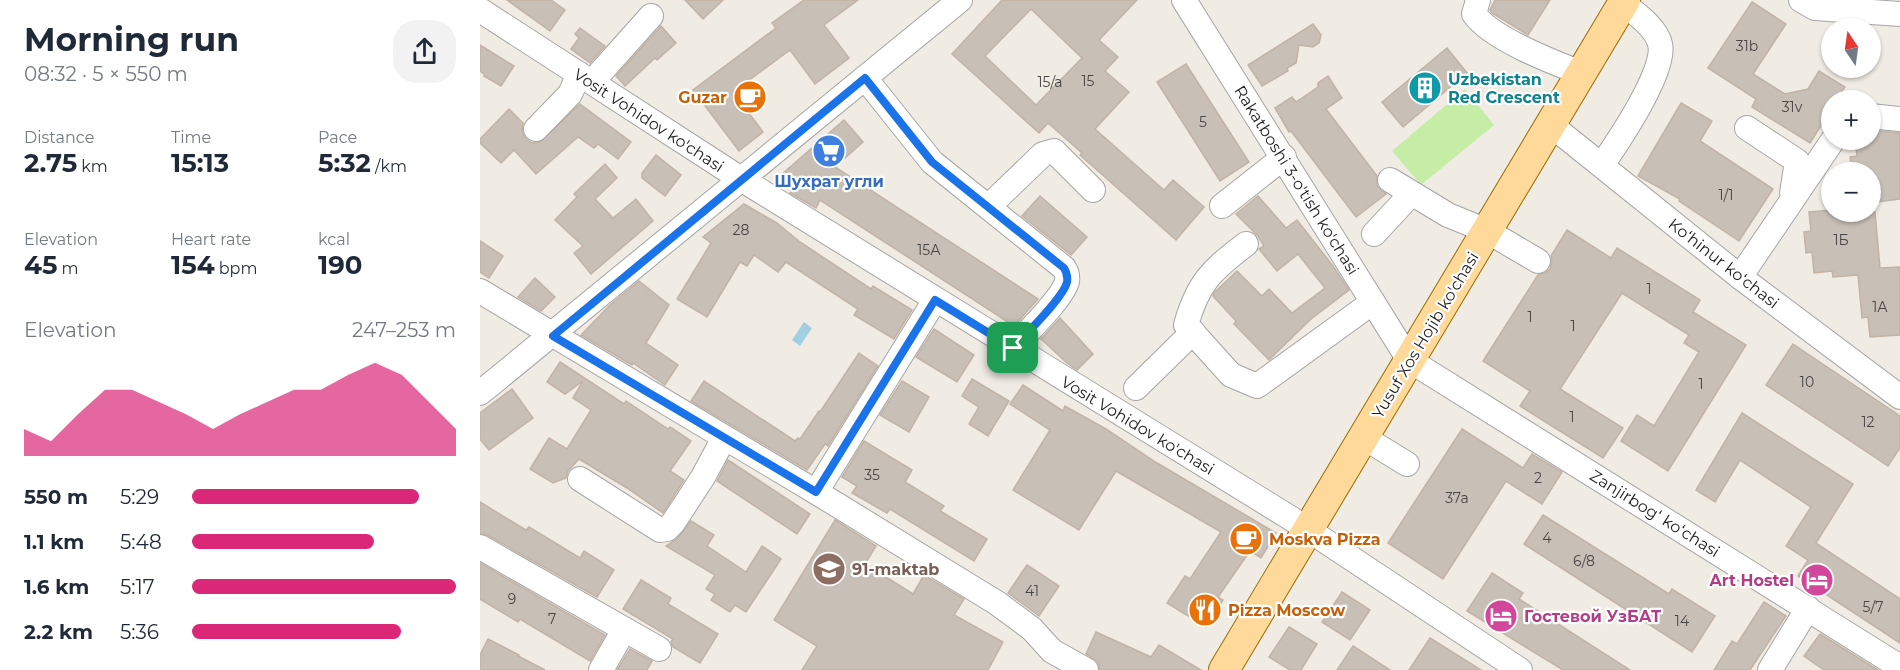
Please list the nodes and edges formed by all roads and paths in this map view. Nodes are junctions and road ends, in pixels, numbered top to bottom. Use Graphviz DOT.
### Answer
graph roads {
  1 [pos="960,0"];
  2 [pos="1184,0"];
  3 [pos="1478,0"];
  4 [pos="1801,0"];
  5 [pos="1624,2"];
  6 [pos="480,10"];
  7 [pos="1900,14"];
  8 [pos="651,16"];
  9 [pos="1581,74"];
  10 [pos="585,78"];
  11 [pos="865,78"];
  12 [pos="1881,117"];
  13 [pos="1900,119"];
  14 [pos="1551,125"];
  15 [pos="1747,128"];
  16 [pos="536,129"];
  17 [pos="1826,150"];
  18 [pos="1284,157"];
  19 [pos="1602,165"];
  20 [pos="741,179"];
  21 [pos="1390,180"];
  22 [pos="1093,190"];
  23 [pos="1411,194"];
  24 [pos="1791,202"];
  25 [pos="989,206"];
  26 [pos="1222,206"];
  27 [pos="1487,231"];
  28 [pos="1374,234"];
  29 [pos="1246,244"];
  30 [pos="1538,261"];
  31 [pos="1740,277"];
  32 [pos="480,291"];
  33 [pos="935,300"];
  34 [pos="1373,303"];
  35 [pos="1193,332"];
  36 [pos="553,336"];
  37 [pos="1013,348"];
  38 [pos="1409,360"];
  39 [pos="1136,388"];
  40 [pos="480,393"];
  41 [pos="1900,397"];
  42 [pos="1363,437"];
  43 [pos="724,438"];
  44 [pos="1407,464"];
  45 [pos="580,479"];
  46 [pos="816,492"];
  47 [pos="1308,529"];
  48 [pos="480,547"];
  49 [pos="1808,608"];
  50 [pos="624,630"];
  51 [pos="659,649"];
  52 [pos="1900,667"];
  53 [pos="601,670"];
  54 [pos="1086,670"];
  55 [pos="1224,670"];
  56 [pos="1520,670"];
  57 [pos="1770,670"];
  1 -- 11 [label="street"];
  2 -- 18 [label="street, Rakatboshi 3-o'tish ko'chasi"];
  3 -- 9 [label="street"];
  4 -- 7 [label="street"];
  5 -- 9 [label="main road, Yusuf Xos Hojib ko'chasi"];
  5 -- 19 [label="street"];
  6 -- 10 [label="street, Vosit Vohidov ko'chasi"];
  8 -- 10 [label="street"];
  9 -- 14 [label="main road, Yusuf Xos Hojib ko'chasi"];
  10 -- 16 [label="street"];
  10 -- 20 [label="street, Vosit Vohidov ko'chasi"];
  11 -- 20 [label="street"];
  11 -- 25 [label="street"];
  12 -- 13 [label="street"];
  14 -- 19 [label="street, Ko‘hinur ko‘chasi"];
  14 -- 27 [label="main road, Yusuf Xos Hojib ko'chasi"];
  15 -- 24 [label="street"];
  17 -- 24 [label="street"];
  18 -- 26 [label="street"];
  18 -- 34 [label="street, Rakatboshi 3-o'tish ko'chasi"];
  19 -- 31 [label="street, Ko‘hinur ko‘chasi"];
  20 -- 33 [label="street, Vosit Vohidov ko'chasi"];
  20 -- 36 [label="street"];
  21 -- 23 [label="street"];
  22 -- 25 [label="street"];
  23 -- 27 [label="street"];
  23 -- 28 [label="street"];
  24 -- 31 [label="street"];
  25 -- 37 [label="street"];
  27 -- 30 [label="street"];
  27 -- 38 [label="main road, Yusuf Xos Hojib ko'chasi"];
  29 -- 35 [label="street"];
  31 -- 41 [label="street, Ko‘hinur ko‘chasi"];
  32 -- 36 [label="street"];
  33 -- 37 [label="street, Vosit Vohidov ko'chasi"];
  33 -- 46 [label="street"];
  34 -- 35 [label="street"];
  34 -- 38 [label="street, Rakatboshi 3-o'tish ko'chasi"];
  35 -- 39 [label="street"];
  36 -- 40 [label="street"];
  36 -- 43 [label="street"];
  37 -- 47 [label="street, Vosit Vohidov ko'chasi"];
  38 -- 42 [label="main road, Yusuf Xos Hojib ko'chasi"];
  38 -- 49 [label="street, Zanjirbogʻ koʻchasi"];
  42 -- 44 [label="street"];
  42 -- 47 [label="main road, Yusuf Xos Hojib ko'chasi"];
  43 -- 45 [label="street"];
  43 -- 46 [label="street"];
  46 -- 54 [label="street"];
  47 -- 55 [label="main road, Yusuf Xos Hojib ko'chasi"];
  47 -- 56 [label="street, Vosit Vohidov ko'chasi"];
  48 -- 50 [label="street"];
  49 -- 52 [label="street, Zanjirbogʻ koʻchasi"];
  49 -- 57 [label="street"];
  50 -- 51 [label="street"];
  50 -- 53 [label="street"];
}
